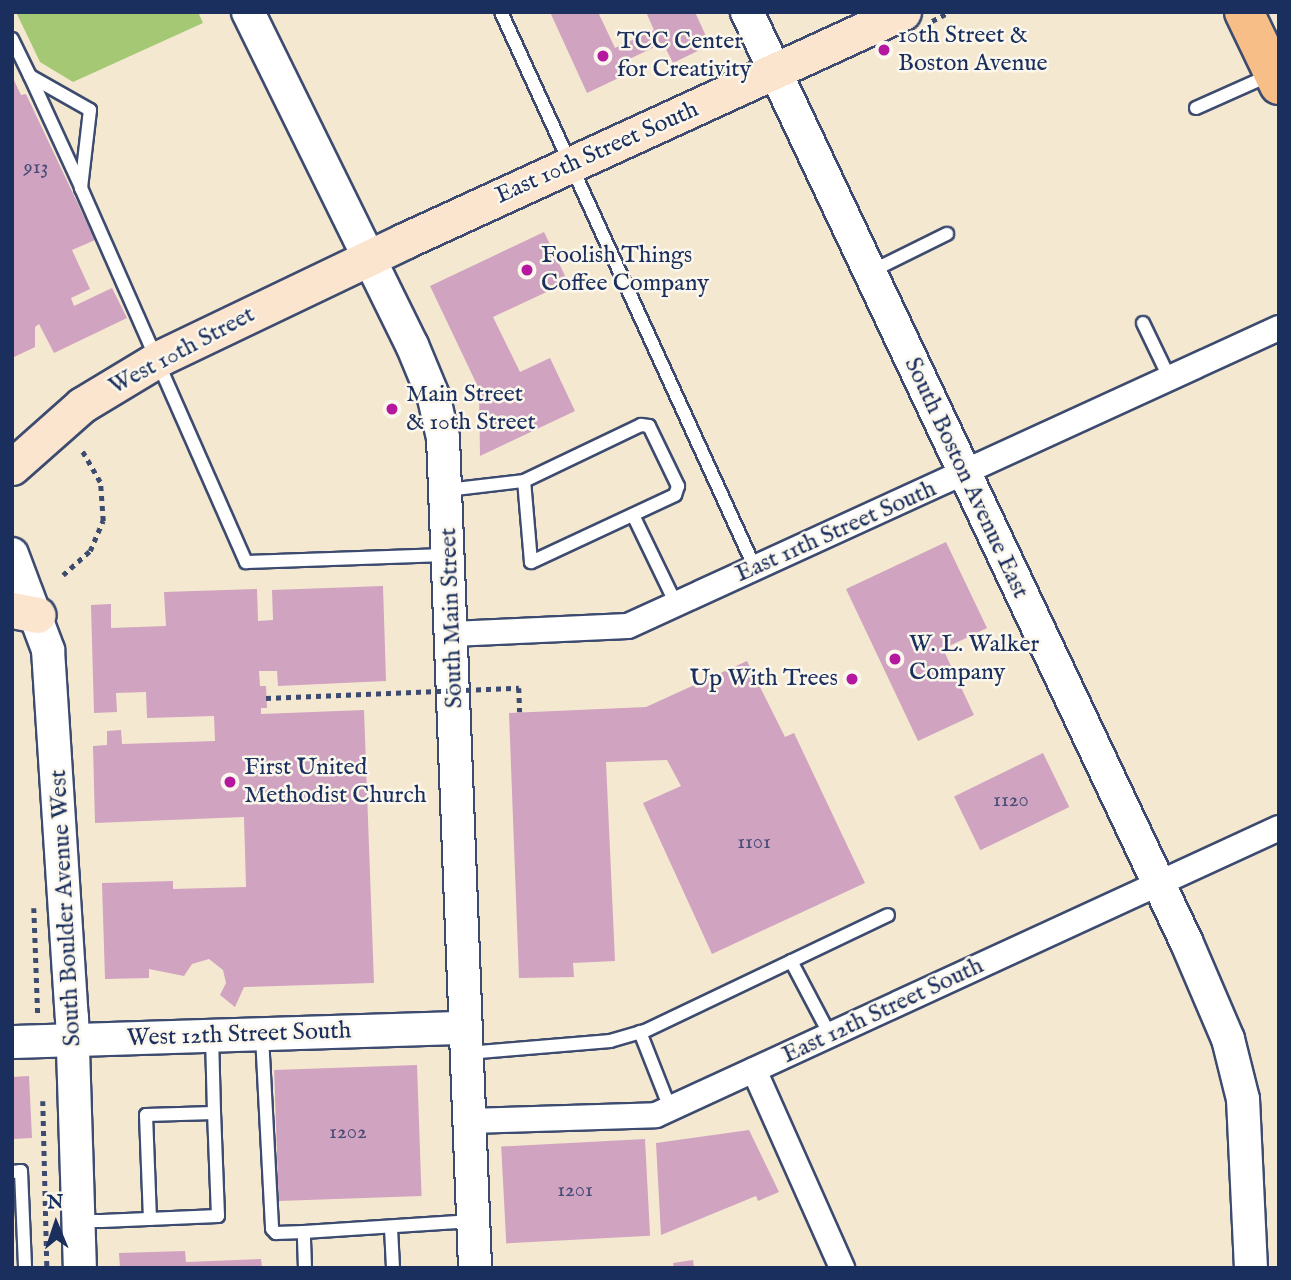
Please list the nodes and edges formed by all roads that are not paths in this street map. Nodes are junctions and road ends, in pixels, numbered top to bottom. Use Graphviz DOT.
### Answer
graph roads {
  1 [pos="248,12"];
  2 [pos="501,12"];
  3 [pos="747,12"];
  4 [pos="903,12"];
  5 [pos="1244,12"];
  6 [pos="12,39"];
  7 [pos="775,72"];
  8 [pos="30,76"];
  9 [pos="1277,81"];
  10 [pos="1196,108"];
  11 [pos="571,164"];
  12 [pos="81,188"];
  13 [pos="947,234"];
  14 [pos="368,258"];
  15 [pos="869,272"];
  16 [pos="1143,323"];
  17 [pos="1279,328"];
  18 [pos="160,358"];
  19 [pos="1170,379"];
  20 [pos="12,467"];
  21 [pos="964,473"];
  22 [pos="524,481"];
  23 [pos="447,490"];
  24 [pos="633,515"];
  25 [pos="12,554"];
  26 [pos="450,555"];
  27 [pos="755,568"];
  28 [pos="676,604"];
  29 [pos="25,612"];
  30 [pos="452,634"];
  31 [pos="1279,828"];
  32 [pos="1158,884"];
  33 [pos="888,915"];
  34 [pos="791,961"];
  35 [pos="640,1032"];
  36 [pos="262,1034"];
  37 [pos="830,1035"];
  38 [pos="212,1036"];
  39 [pos="73,1040"];
  40 [pos="466,1040"];
  41 [pos="26,1042"];
  42 [pos="754,1070"];
  43 [pos="670,1108"];
  44 [pos="214,1113"];
  45 [pos="470,1121"];
  46 [pos="12,1172"];
  47 [pos="150,1219"];
  48 [pos="473,1221"];
  49 [pos="79,1222"];
  50 [pos="390,1228"];
  51 [pos="18,1231"];
  52 [pos="304,1232"];
  53 [pos="25,1268"];
  54 [pos="80,1268"];
  55 [pos="305,1268"];
  56 [pos="393,1268"];
  57 [pos="475,1268"];
  58 [pos="842,1268"];
  59 [pos="1251,1268"];
  1 -- 14 [label="street, South Main Street"];
  2 -- 11 [label="lane"];
  3 -- 7 [label="street, South Boston Avenue East"];
  4 -- 7 [label="main road, East 10th Street South"];
  5 -- 9 [label="main road"];
  6 -- 8 [label="lane"];
  7 -- 11 [label="main road, East 10th Street South"];
  7 -- 15 [label="street, South Boston Avenue East"];
  8 -- 12 [label="lane"];
  8 -- 12 [label="lane"];
  9 -- 10 [label="lane"];
  11 -- 14 [label="main road, East 10th Street South"];
  11 -- 27 [label="lane"];
  12 -- 18 [label="lane"];
  13 -- 15 [label="lane"];
  14 -- 18 [label="main road, West 10th Street"];
  14 -- 23 [label="street, South Main Street"];
  15 -- 21 [label="street, South Boston Avenue East"];
  16 -- 19 [label="lane"];
  17 -- 19 [label="street, East 11th Street South"];
  18 -- 20 [label="main road, West 10th Street"];
  18 -- 26 [label="lane"];
  19 -- 21 [label="street, East 11th Street South"];
  21 -- 27 [label="street, East 11th Street South"];
  21 -- 32 [label="street, South Boston Avenue East"];
  22 -- 23 [label="lane"];
  22 -- 24 [label="lane"];
  22 -- 24 [label="lane"];
  23 -- 26 [label="street, South Main Street"];
  24 -- 28 [label="lane"];
  25 -- 29 [label="street, South Boulder Avenue West"];
  26 -- 30 [label="street, South Main Street"];
  27 -- 28 [label="street, East 11th Street South"];
  28 -- 30 [label="street, East 11th Street South"];
  29 -- 39 [label="street, South Boulder Avenue West"];
  30 -- 40 [label="street, South Main Street"];
  31 -- 32 [label="street, East 12th Street South"];
  32 -- 37 [label="street, East 12th Street South"];
  32 -- 59 [label="street, South Boston Avenue East"];
  33 -- 34 [label="lane"];
  34 -- 35 [label="lane"];
  34 -- 37 [label="lane"];
  35 -- 40 [label="lane"];
  35 -- 43 [label="lane"];
  36 -- 38 [label="street, West 12th Street South"];
  36 -- 40 [label="street, West 12th Street South"];
  36 -- 52 [label="lane"];
  37 -- 42 [label="street, East 12th Street South"];
  38 -- 39 [label="street, West 12th Street South"];
  38 -- 44 [label="lane"];
  39 -- 41 [label="street, West 12th Street South"];
  39 -- 49 [label="street, South Boulder Avenue West"];
  40 -- 45 [label="street, South Main Street"];
  42 -- 43 [label="street, East 12th Street South"];
  42 -- 58 [label="street"];
  43 -- 45 [label="street, East 12th Street South"];
  44 -- 47 [label="lane"];
  44 -- 47 [label="lane"];
  45 -- 48 [label="street, South Main Street"];
  46 -- 51 [label="lane"];
  47 -- 49 [label="lane"];
  48 -- 50 [label="lane"];
  48 -- 57 [label="street, South Main Street"];
  49 -- 54 [label="street, South Boulder Avenue West"];
  50 -- 52 [label="lane"];
  50 -- 56 [label="lane"];
  51 -- 53 [label="lane"];
  52 -- 55 [label="lane"];
}
